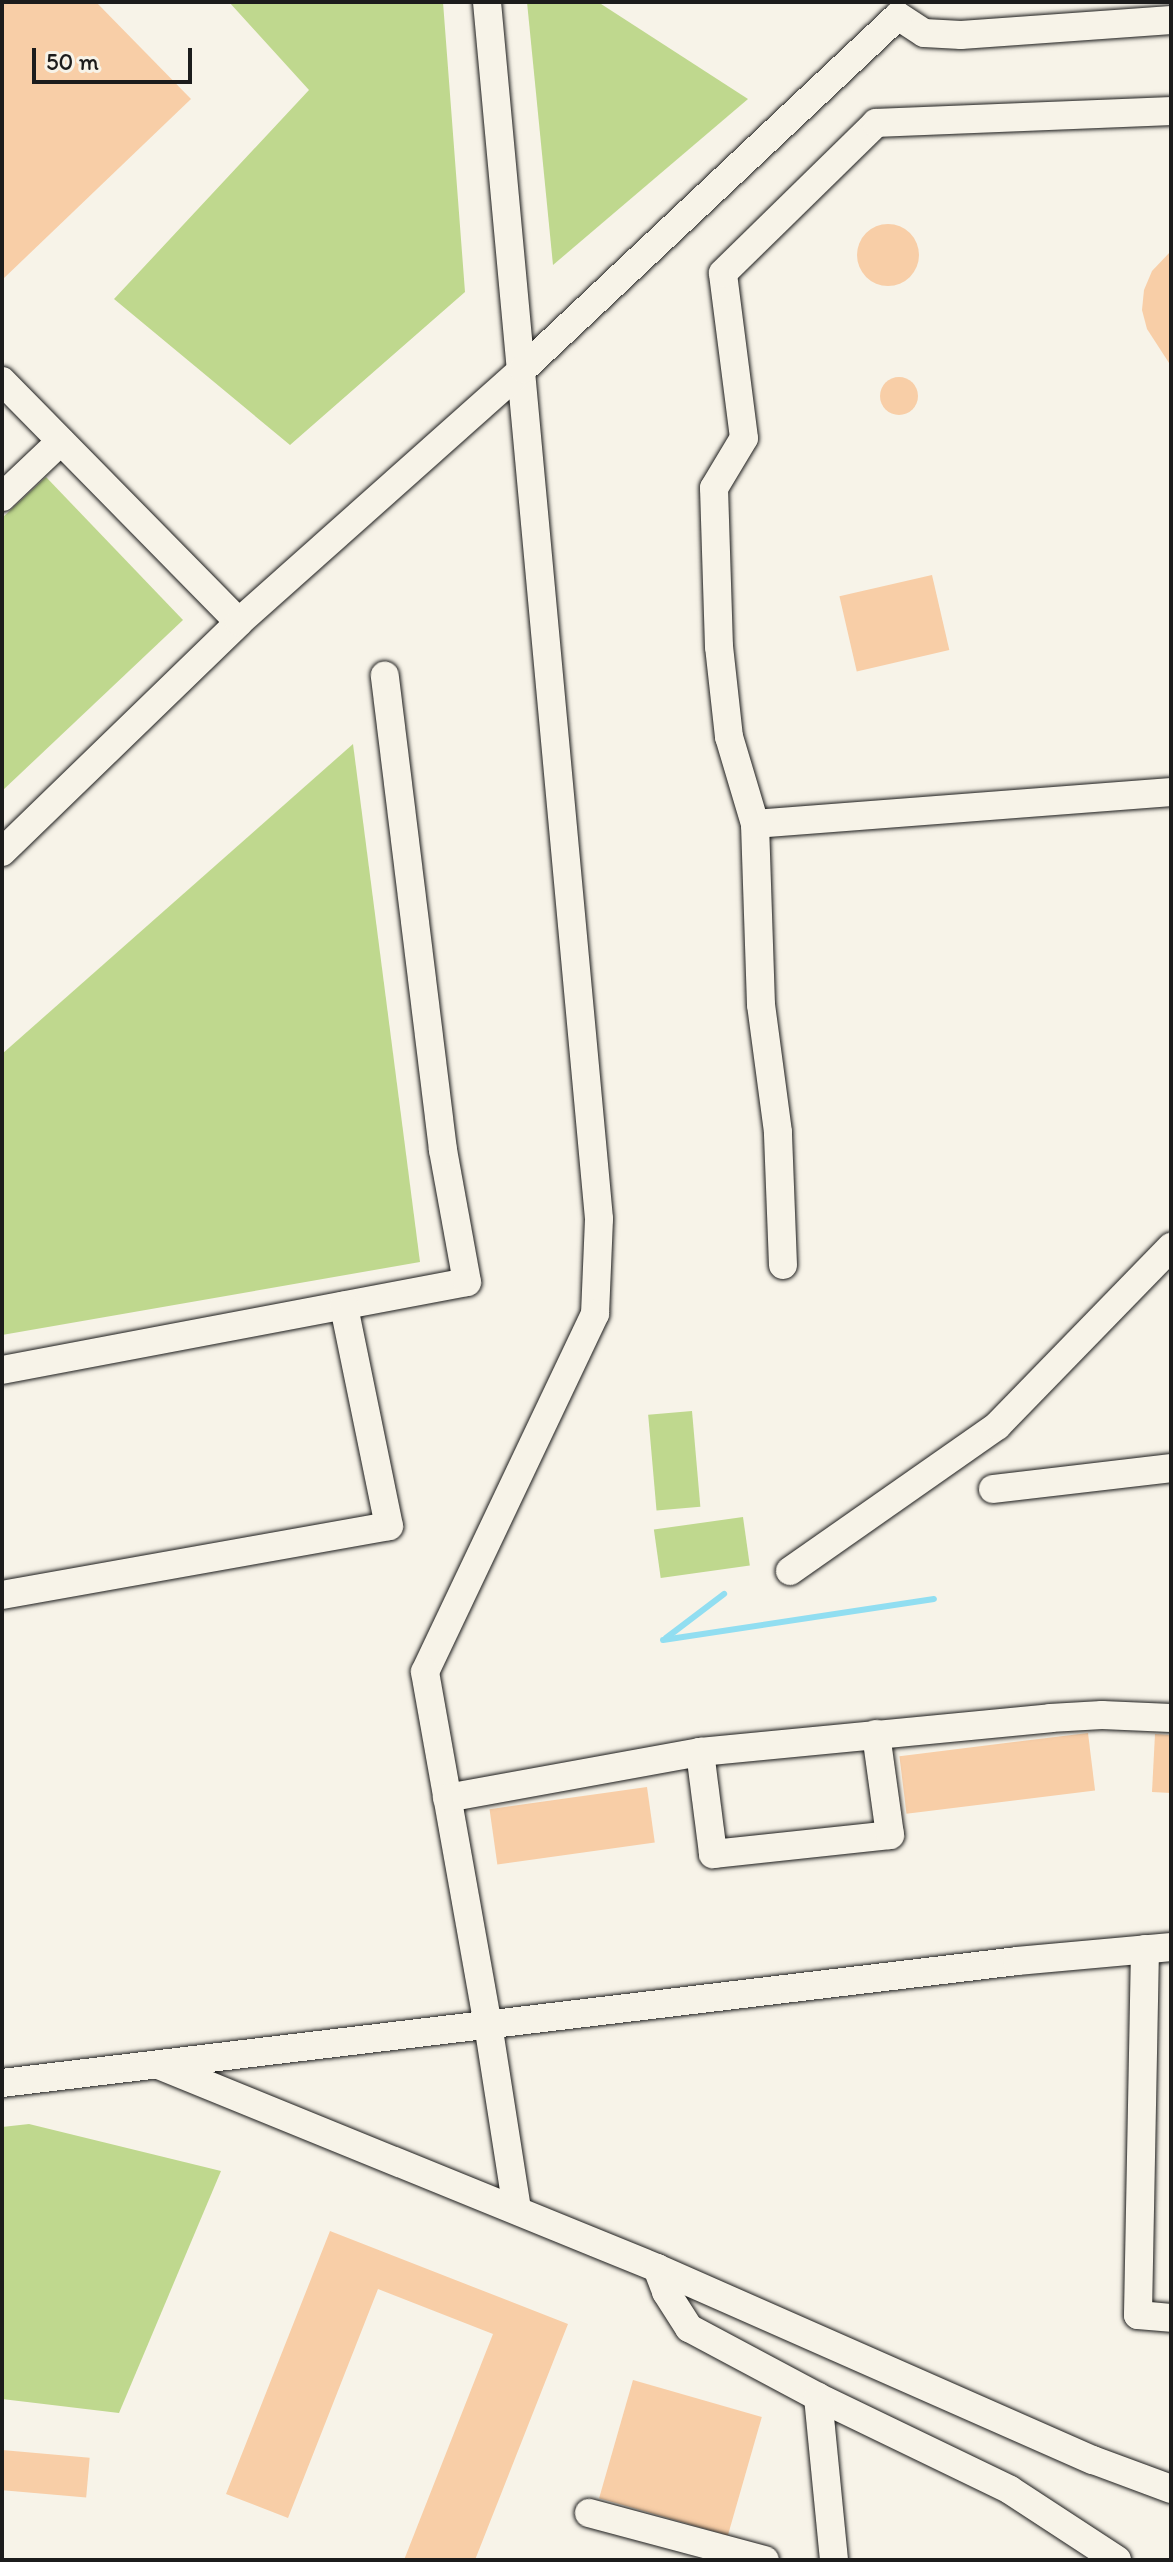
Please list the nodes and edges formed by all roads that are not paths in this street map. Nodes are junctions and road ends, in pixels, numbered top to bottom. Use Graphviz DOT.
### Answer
graph roads {
  1 [pos="487,2"];
  2 [pos="898,9"];
  3 [pos="1171,20"];
  4 [pos="1171,111"];
  5 [pos="523,369"];
  6 [pos="2,381"];
  7 [pos="61,441"];
  8 [pos="2,497"];
  9 [pos="239,622"];
  10 [pos="385,676"];
  11 [pos="1171,792"];
  12 [pos="755,824"];
  13 [pos="2,852"];
  14 [pos="1171,1247"];
  15 [pos="783,1265"];
  16 [pos="344,1306"];
  17 [pos="2,1370"];
  18 [pos="1171,1468"];
  19 [pos="993,1489"];
  20 [pos="790,1571"];
  21 [pos="2,1595"];
  22 [pos="1171,1718"];
  23 [pos="876,1734"];
  24 [pos="700,1752"];
  25 [pos="447,1798"];
  26 [pos="1158,1948"];
  27 [pos="488,2024"];
  28 [pos="156,2064"];
  29 [pos="2,2083"];
  30 [pos="517,2210"];
  31 [pos="657,2268"];
  32 [pos="1171,2318"];
  33 [pos="818,2397"];
  34 [pos="1171,2489"];
  35 [pos="589,2513"];
  36 [pos="765,2560"];
  37 [pos="834,2560"];
  38 [pos="1117,2560"];
  1 -- 5 [label="street"];
  2 -- 3 [label="street"];
  2 -- 5 [label="street"];
  4 -- 12 [label="street"];
  5 -- 9 [label="street"];
  5 -- 25 [label="street"];
  6 -- 7 [label="street"];
  7 -- 8 [label="street"];
  7 -- 9 [label="street"];
  9 -- 13 [label="street"];
  10 -- 16 [label="street"];
  11 -- 12 [label="street"];
  12 -- 15 [label="street"];
  14 -- 20 [label="street"];
  16 -- 17 [label="street"];
  16 -- 21 [label="street"];
  18 -- 19 [label="street"];
  22 -- 23 [label="street"];
  23 -- 24 [label="street"];
  23 -- 24 [label="street"];
  24 -- 25 [label="street"];
  25 -- 27 [label="street"];
  26 -- 27 [label="street"];
  26 -- 32 [label="street"];
  27 -- 28 [label="street"];
  27 -- 30 [label="street"];
  28 -- 29 [label="street"];
  28 -- 30 [label="street"];
  30 -- 31 [label="street"];
  31 -- 33 [label="street"];
  31 -- 34 [label="street"];
  33 -- 37 [label="street"];
  33 -- 38 [label="street"];
  35 -- 36 [label="street"];
}
